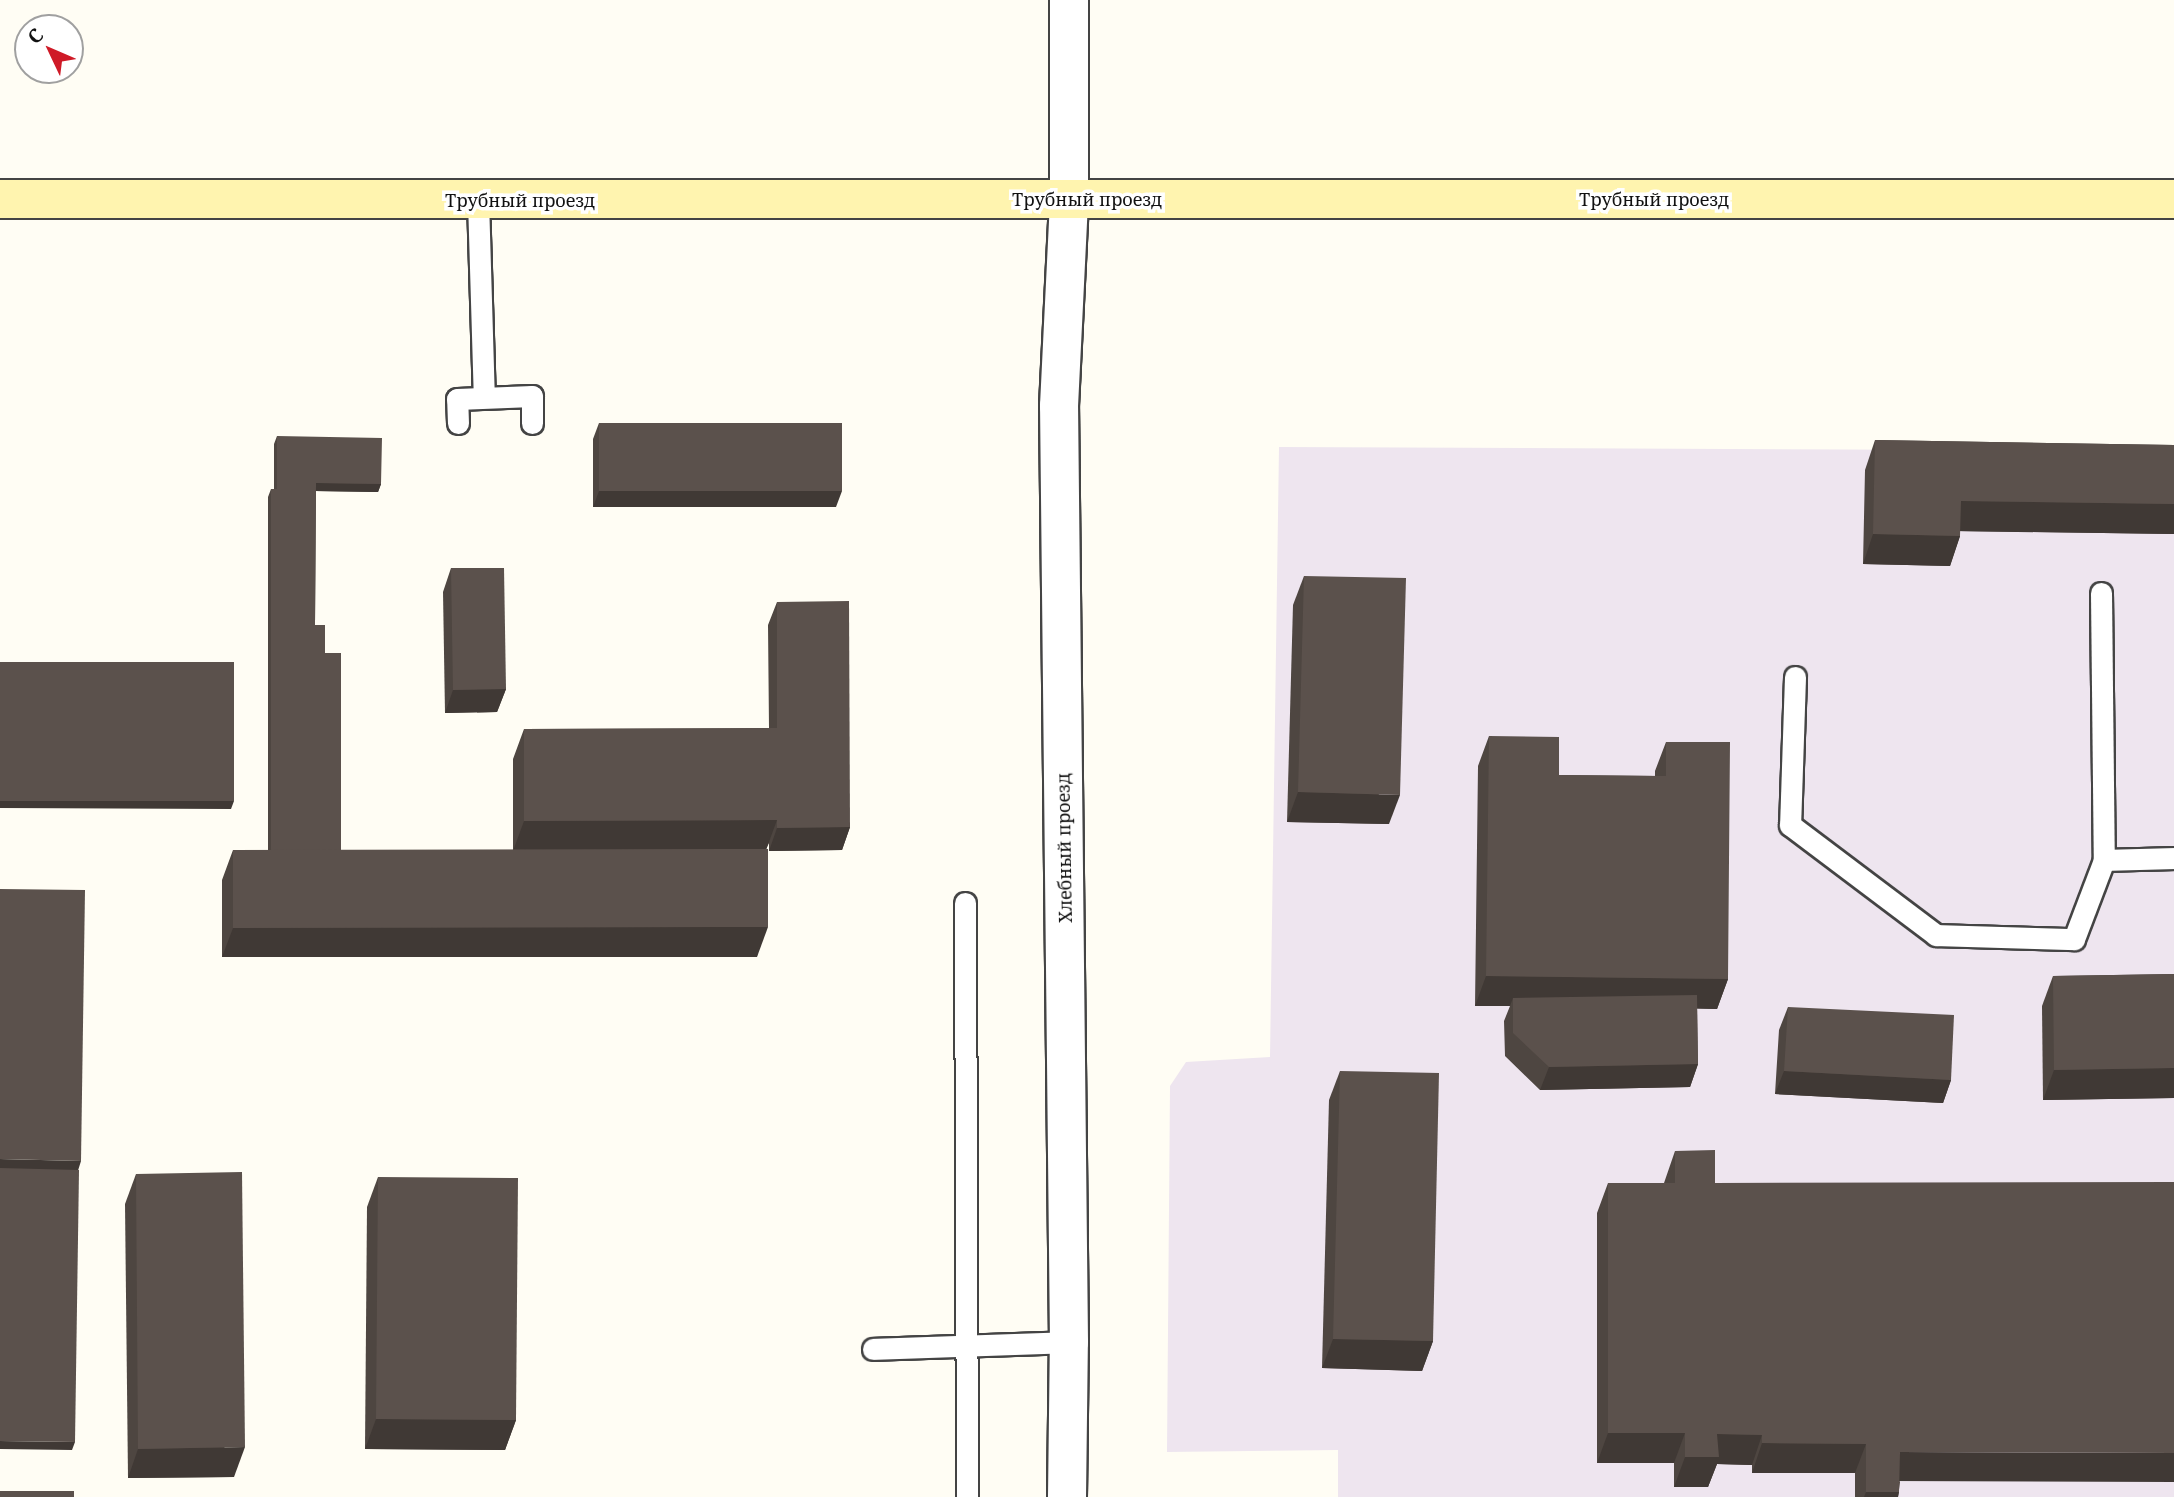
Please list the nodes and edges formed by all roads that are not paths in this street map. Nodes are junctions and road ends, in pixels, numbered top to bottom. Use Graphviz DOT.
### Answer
graph roads {
  1 [pos="1069,0"];
  2 [pos="0,199"];
  3 [pos="1069,199"];
  4 [pos="2174,199"];
  5 [pos="478,200"];
  6 [pos="484,397"];
  7 [pos="458,423"];
  8 [pos="532,423"];
  9 [pos="2101,593"];
  10 [pos="1796,677"];
  11 [pos="2174,858"];
  12 [pos="2104,860"];
  13 [pos="965,903"];
  14 [pos="1069,1342"];
  15 [pos="965,1345"];
  16 [pos="873,1349"];
  17 [pos="967,1497"];
  18 [pos="1067,1497"];
  1 -- 3 [label="street, Хлебный проезд"];
  2 -- 5 [label="street, Трубный проезд"];
  3 -- 4 [label="street, Трубный проезд"];
  3 -- 5 [label="street, Трубный проезд"];
  3 -- 14 [label="street, Хлебный проезд"];
  5 -- 6 [label="lane"];
  6 -- 7 [label="lane"];
  6 -- 8 [label="lane"];
  9 -- 12 [label="lane"];
  10 -- 12 [label="lane"];
  11 -- 12 [label="lane"];
  13 -- 15 [label="lane"];
  14 -- 15 [label="lane"];
  14 -- 18 [label="street, Хлебный проезд"];
  15 -- 16 [label="lane"];
  15 -- 17 [label="lane"];
}
